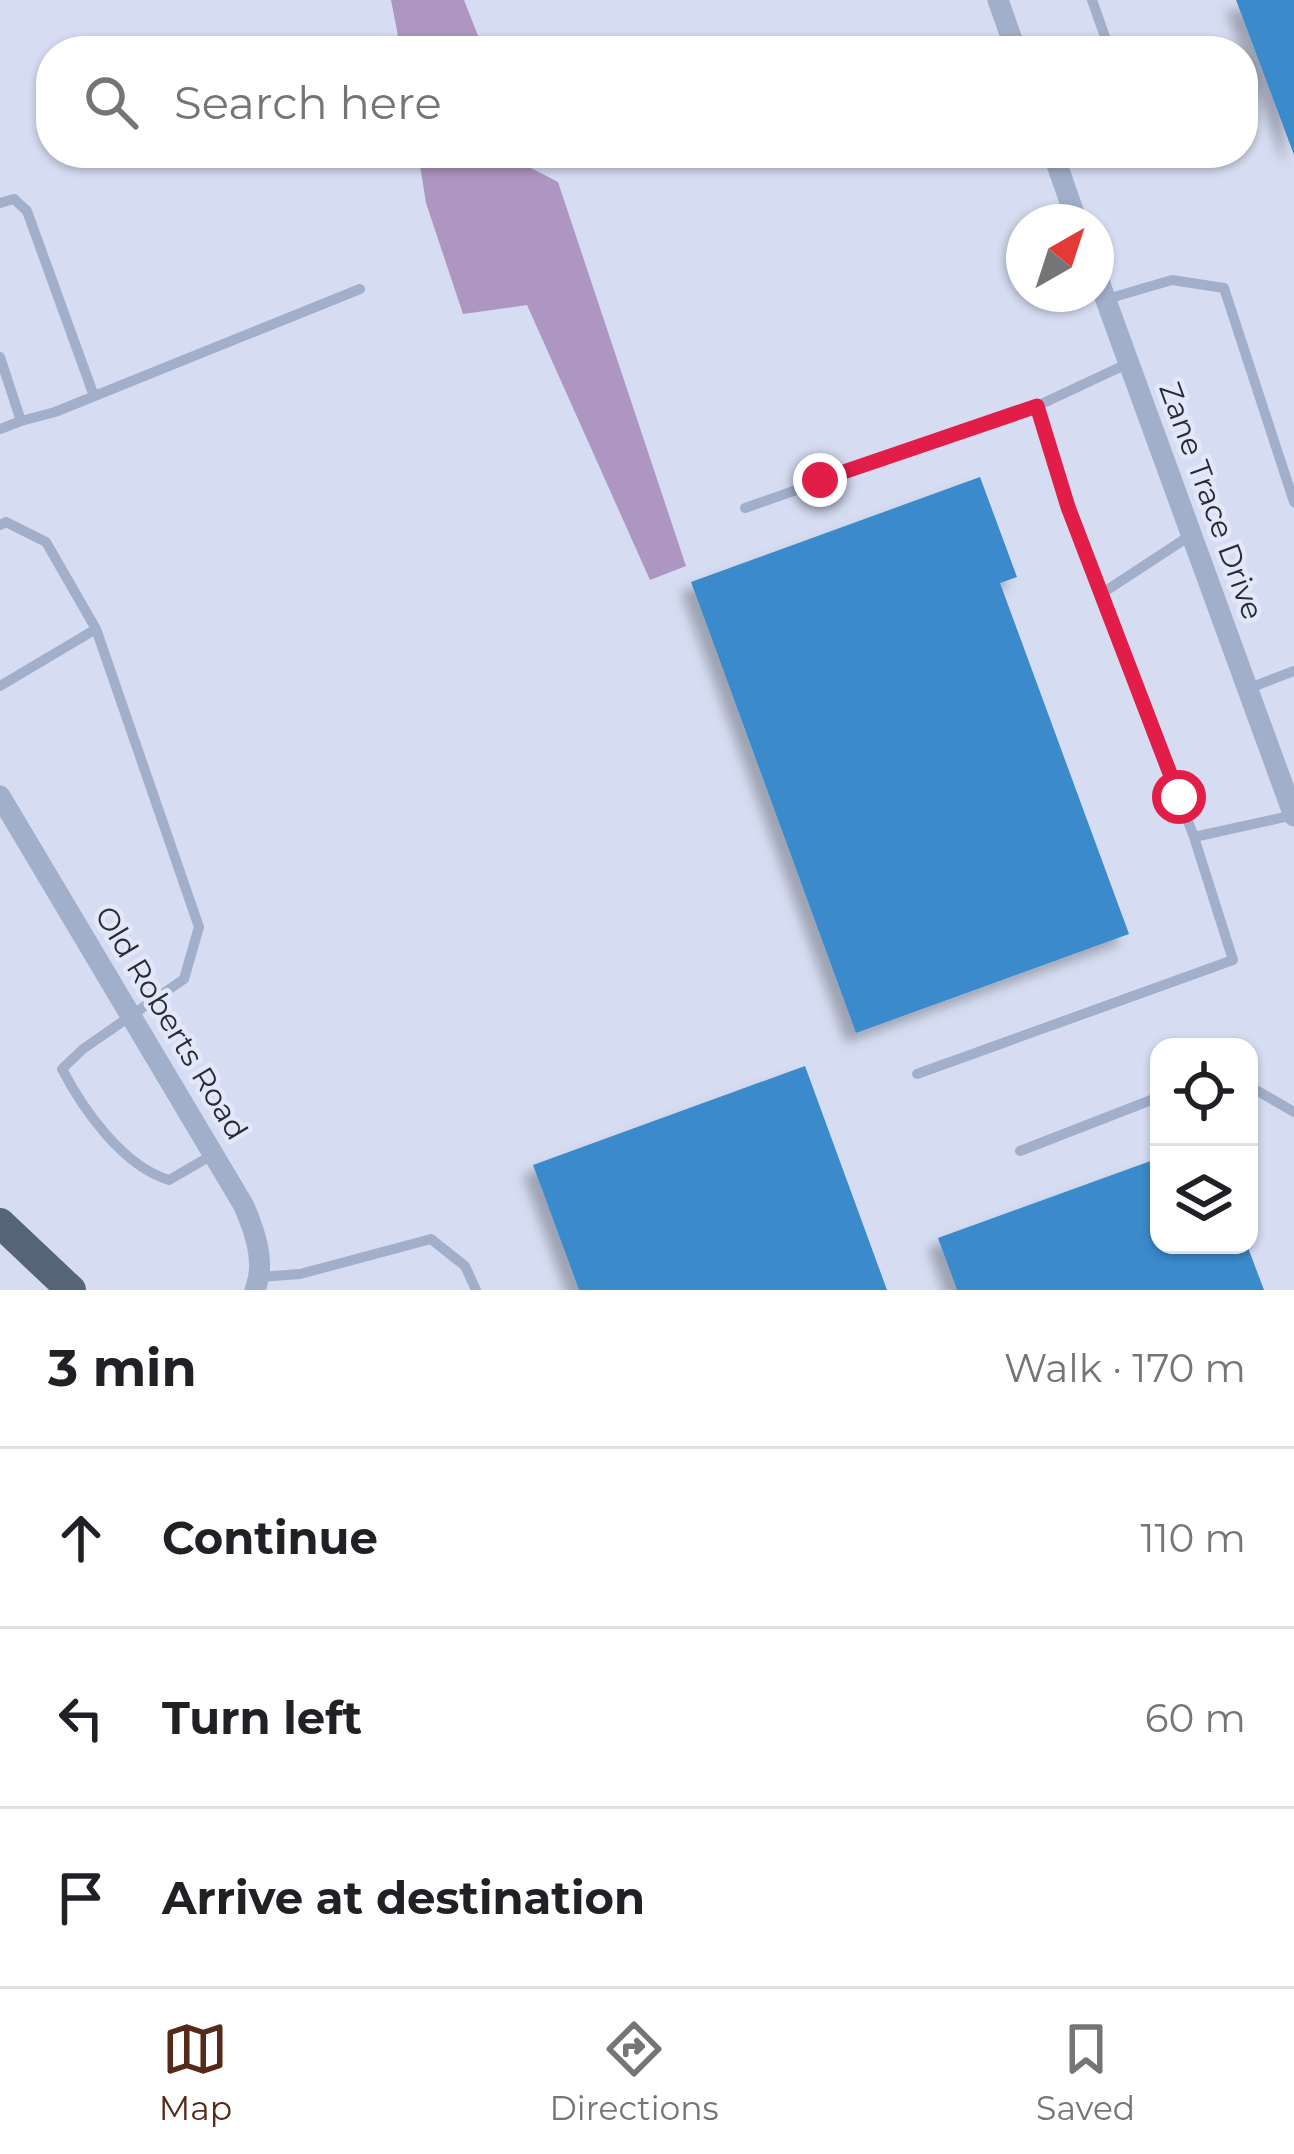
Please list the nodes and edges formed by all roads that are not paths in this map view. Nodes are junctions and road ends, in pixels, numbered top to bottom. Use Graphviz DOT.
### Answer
graph roads {
  1 [pos="998,0"];
  2 [pos="1092,0"];
  3 [pos="1011,36"];
  4 [pos="1105,36"];
  5 [pos="1058,168"];
  6 [pos="0,203"];
  7 [pos="1071,204"];
  8 [pos="360,290"];
  9 [pos="1114,296"];
  10 [pos="1110,312"];
  11 [pos="0,357"];
  12 [pos="1129,363"];
  13 [pos="94,396"];
  14 [pos="1037,406"];
  15 [pos="22,421"];
  16 [pos="0,428"];
  17 [pos="1294,502"];
  18 [pos="745,508"];
  19 [pos="0,525"];
  20 [pos="1191,535"];
  21 [pos="1101,594"];
  22 [pos="96,629"];
  23 [pos="1294,671"];
  24 [pos="0,686"];
  25 [pos="1247,688"];
  26 [pos="0,796"];
  27 [pos="1294,815"];
  28 [pos="1194,838"];
  29 [pos="132,1014"];
  30 [pos="917,1074"];
  31 [pos="1258,1091"];
  32 [pos="1150,1100"];
  33 [pos="1294,1112"];
  34 [pos="1020,1151"];
  35 [pos="214,1154"];
  36 [pos="0,1223"];
  37 [pos="258,1284"];
  38 [pos="71,1290"];
  39 [pos="476,1290"];
  1 -- 3 [label="street"];
  2 -- 4 [label="lane"];
  5 -- 7 [label="street"];
  6 -- 13 [label="lane"];
  8 -- 13 [label="lane"];
  9 -- 17 [label="lane"];
  10 -- 12 [label="street, Zane Trace Drive"];
  11 -- 15 [label="lane"];
  12 -- 14 [label="lane"];
  12 -- 20 [label="street, Zane Trace Drive"];
  13 -- 15 [label="lane"];
  14 -- 18 [label="lane"];
  14 -- 21 [label="lane"];
  15 -- 16 [label="lane"];
  19 -- 22 [label="lane"];
  20 -- 21 [label="lane"];
  20 -- 25 [label="street, Zane Trace Drive"];
  21 -- 28 [label="lane"];
  22 -- 24 [label="lane"];
  22 -- 29 [label="lane"];
  23 -- 25 [label="lane"];
  25 -- 27 [label="street, Zane Trace Drive"];
  26 -- 29 [label="street, Old Roberts Road"];
  27 -- 28 [label="lane"];
  28 -- 30 [label="lane"];
  29 -- 35 [label="street, Old Roberts Road"];
  29 -- 35 [label="lane"];
  31 -- 33 [label="lane"];
  32 -- 34 [label="lane"];
  35 -- 37 [label="street, Old Roberts Road"];
  36 -- 38 [label="main road"];
  37 -- 39 [label="lane"];
}
